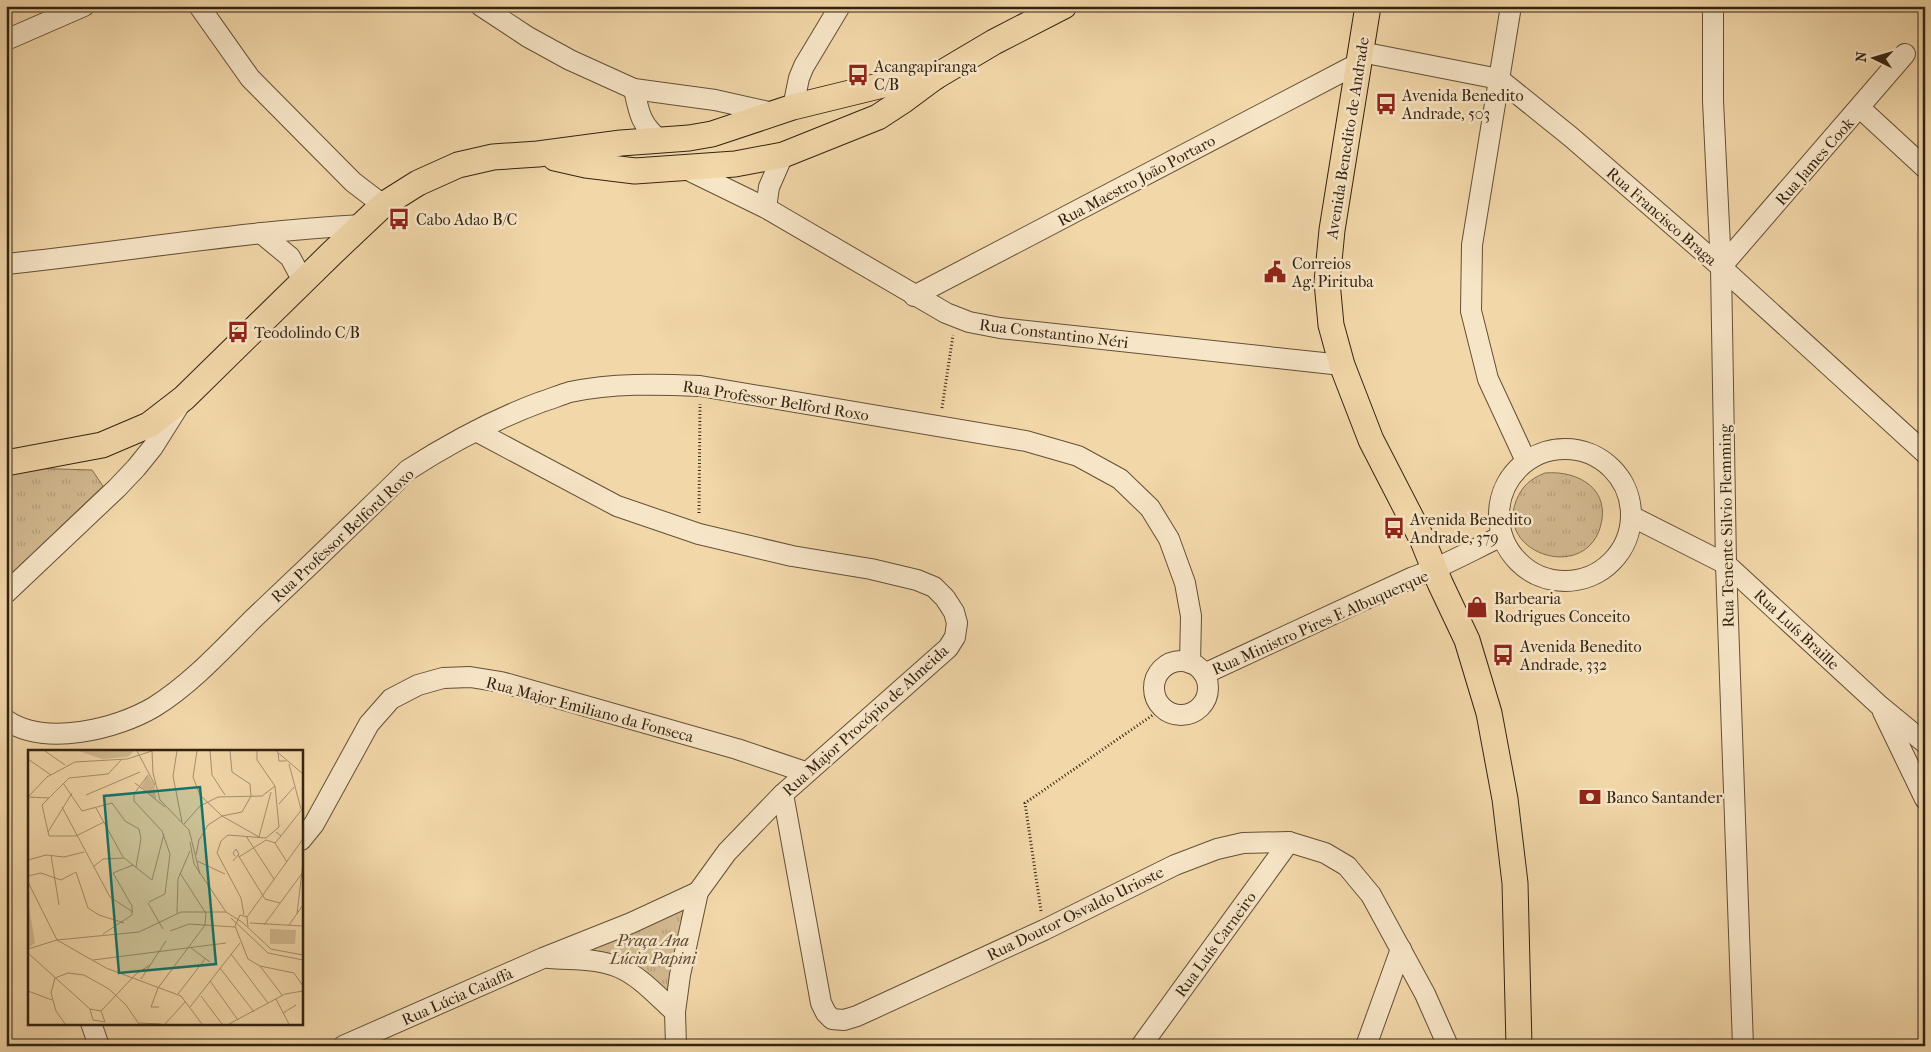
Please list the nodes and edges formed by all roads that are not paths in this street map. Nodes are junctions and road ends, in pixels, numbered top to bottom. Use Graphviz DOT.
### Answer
graph roads {
  1 [pos="84,6"];
  2 [pos="199,6"];
  3 [pos="481,6"];
  4 [pos="840,6"];
  5 [pos="1064,6"];
  6 [pos="1368,6"];
  7 [pos="1511,6"];
  8 [pos="1713,6"];
  9 [pos="6,40"];
  10 [pos="1905,54"];
  11 [pos="1360,58"];
  12 [pos="935,77"];
  13 [pos="1499,79"];
  14 [pos="634,89"];
  15 [pos="1860,108"];
  16 [pos="783,110"];
  17 [pos="661,141"];
  18 [pos="538,154"];
  19 [pos="783,154"];
  20 [pos="684,168"];
  21 [pos="1925,168"];
  22 [pos="384,205"];
  23 [pos="766,208"];
  24 [pos="362,225"];
  25 [pos="261,232"];
  26 [pos="6,264"];
  27 [pos="1721,267"];
  28 [pos="304,281"];
  29 [pos="914,296"];
  30 [pos="1342,365"];
  31 [pos="184,398"];
  32 [pos="476,431"];
  33 [pos="1925,452"];
  34 [pos="1526,461"];
  35 [pos="6,463"];
  36 [pos="1631,516"];
  37 [pos="1502,536"];
  38 [pos="1726,564"];
  39 [pos="1436,570"];
  40 [pos="6,593"];
  41 [pos="1197,669"];
  42 [pos="1880,706"];
  43 [pos="6,720"];
  44 [pos="1925,743"];
  45 [pos="805,772"];
  46 [pos="783,794"];
  47 [pos="1925,799"];
  48 [pos="302,839"];
  49 [pos="1289,842"];
  50 [pos="698,892"];
  51 [pos="1401,949"];
  52 [pos="543,958"];
  53 [pos="675,1012"];
  54 [pos="91,1024"];
  55 [pos="99,1046"];
  56 [pos="343,1046"];
  57 [pos="676,1046"];
  58 [pos="1141,1046"];
  59 [pos="1366,1046"];
  60 [pos="1448,1046"];
  61 [pos="1519,1046"];
  62 [pos="1743,1046"];
  1 -- 9 [label="street"];
  2 -- 22 [label="street"];
  3 -- 14 [label="street"];
  4 -- 16 [label="street"];
  5 -- 12 [label="main road"];
  6 -- 11 [label="main road, Avenida Benedito de Andrade"];
  7 -- 13 [label="street"];
  8 -- 27 [label="street, Rua Tenente Silvio Flemming"];
  10 -- 15 [label="street, Rua James Cook"];
  11 -- 13 [label="street, Rua Francisco Braga"];
  11 -- 29 [label="street, Rua Maestro João Portaro"];
  11 -- 30 [label="main road, Avenida Benedito de Andrade"];
  12 -- 16 [label="main road"];
  12 -- 19 [label="main road"];
  13 -- 27 [label="street, Rua Francisco Braga"];
  13 -- 34 [label="street"];
  14 -- 16 [label="street"];
  14 -- 17 [label="street"];
  15 -- 21 [label="street"];
  15 -- 27 [label="street, Rua James Cook"];
  16 -- 17 [label="main road"];
  16 -- 19 [label="main road"];
  17 -- 18 [label="main road"];
  17 -- 20 [label="main road"];
  18 -- 20 [label="main road"];
  18 -- 22 [label="main road"];
  19 -- 20 [label="main road"];
  19 -- 23 [label="street"];
  20 -- 23 [label="street, Rua Constantino Néri"];
  22 -- 24 [label="main road"];
  23 -- 29 [label="street, Rua Constantino Néri"];
  24 -- 25 [label="street"];
  24 -- 28 [label="main road"];
  25 -- 26 [label="street"];
  25 -- 28 [label="street"];
  27 -- 33 [label="street, Rua Francisco Braga"];
  27 -- 38 [label="street, Rua Tenente Silvio Flemming"];
  28 -- 31 [label="main road"];
  29 -- 30 [label="street, Rua Constantino Néri"];
  30 -- 39 [label="main road, Avenida Benedito de Andrade"];
  31 -- 35 [label="main road"];
  31 -- 40 [label="street"];
  32 -- 41 [label="street, Rua Professor Belford Roxo"];
  32 -- 43 [label="street, Rua Professor Belford Roxo"];
  32 -- 45 [label="street, Rua Major Procópio de Almeida"];
  34 -- 36 [label="street"];
  34 -- 37 [label="street"];
  36 -- 37 [label="street"];
  36 -- 38 [label="street, Rua Luís Braille"];
  37 -- 39 [label="street, Rua Ministro Pires E Albuquerque"];
  38 -- 42 [label="street, Rua Luís Braille"];
  38 -- 62 [label="street, Rua Tenente Silvio Flemming"];
  39 -- 41 [label="street, Rua Ministro Pires E Albuquerque"];
  39 -- 61 [label="main road, Avenida Benedito de Andrade"];
  41 -- 41 [label="street"];
  42 -- 44 [label="street, Rua Luís Braille"];
  42 -- 47 [label="street"];
  45 -- 46 [label="street, Rua Major Procópio de Almeida"];
  45 -- 48 [label="street, Rua Major Emiliano da Fonseca"];
  46 -- 49 [label="street, Rua Doutor Osvaldo Urioste"];
  46 -- 50 [label="street, Rua Major Procópio de Almeida"];
  49 -- 51 [label="street, Rua Doutor Osvaldo Urioste"];
  49 -- 58 [label="street, Rua Luís Carneiro"];
  50 -- 52 [label="street, Rua Lúcia Caiaffa"];
  50 -- 53 [label="street, Rua Major Procópio de Almeida"];
  51 -- 59 [label="street"];
  51 -- 60 [label="street, Rua Doutor Osvaldo Urioste"];
  52 -- 53 [label="street, Rua Lúcia Caiaffa"];
  52 -- 56 [label="street, Rua Lúcia Caiaffa"];
  53 -- 57 [label="street, Rua Major Procópio de Almeida"];
  54 -- 55 [label="street"];
}
